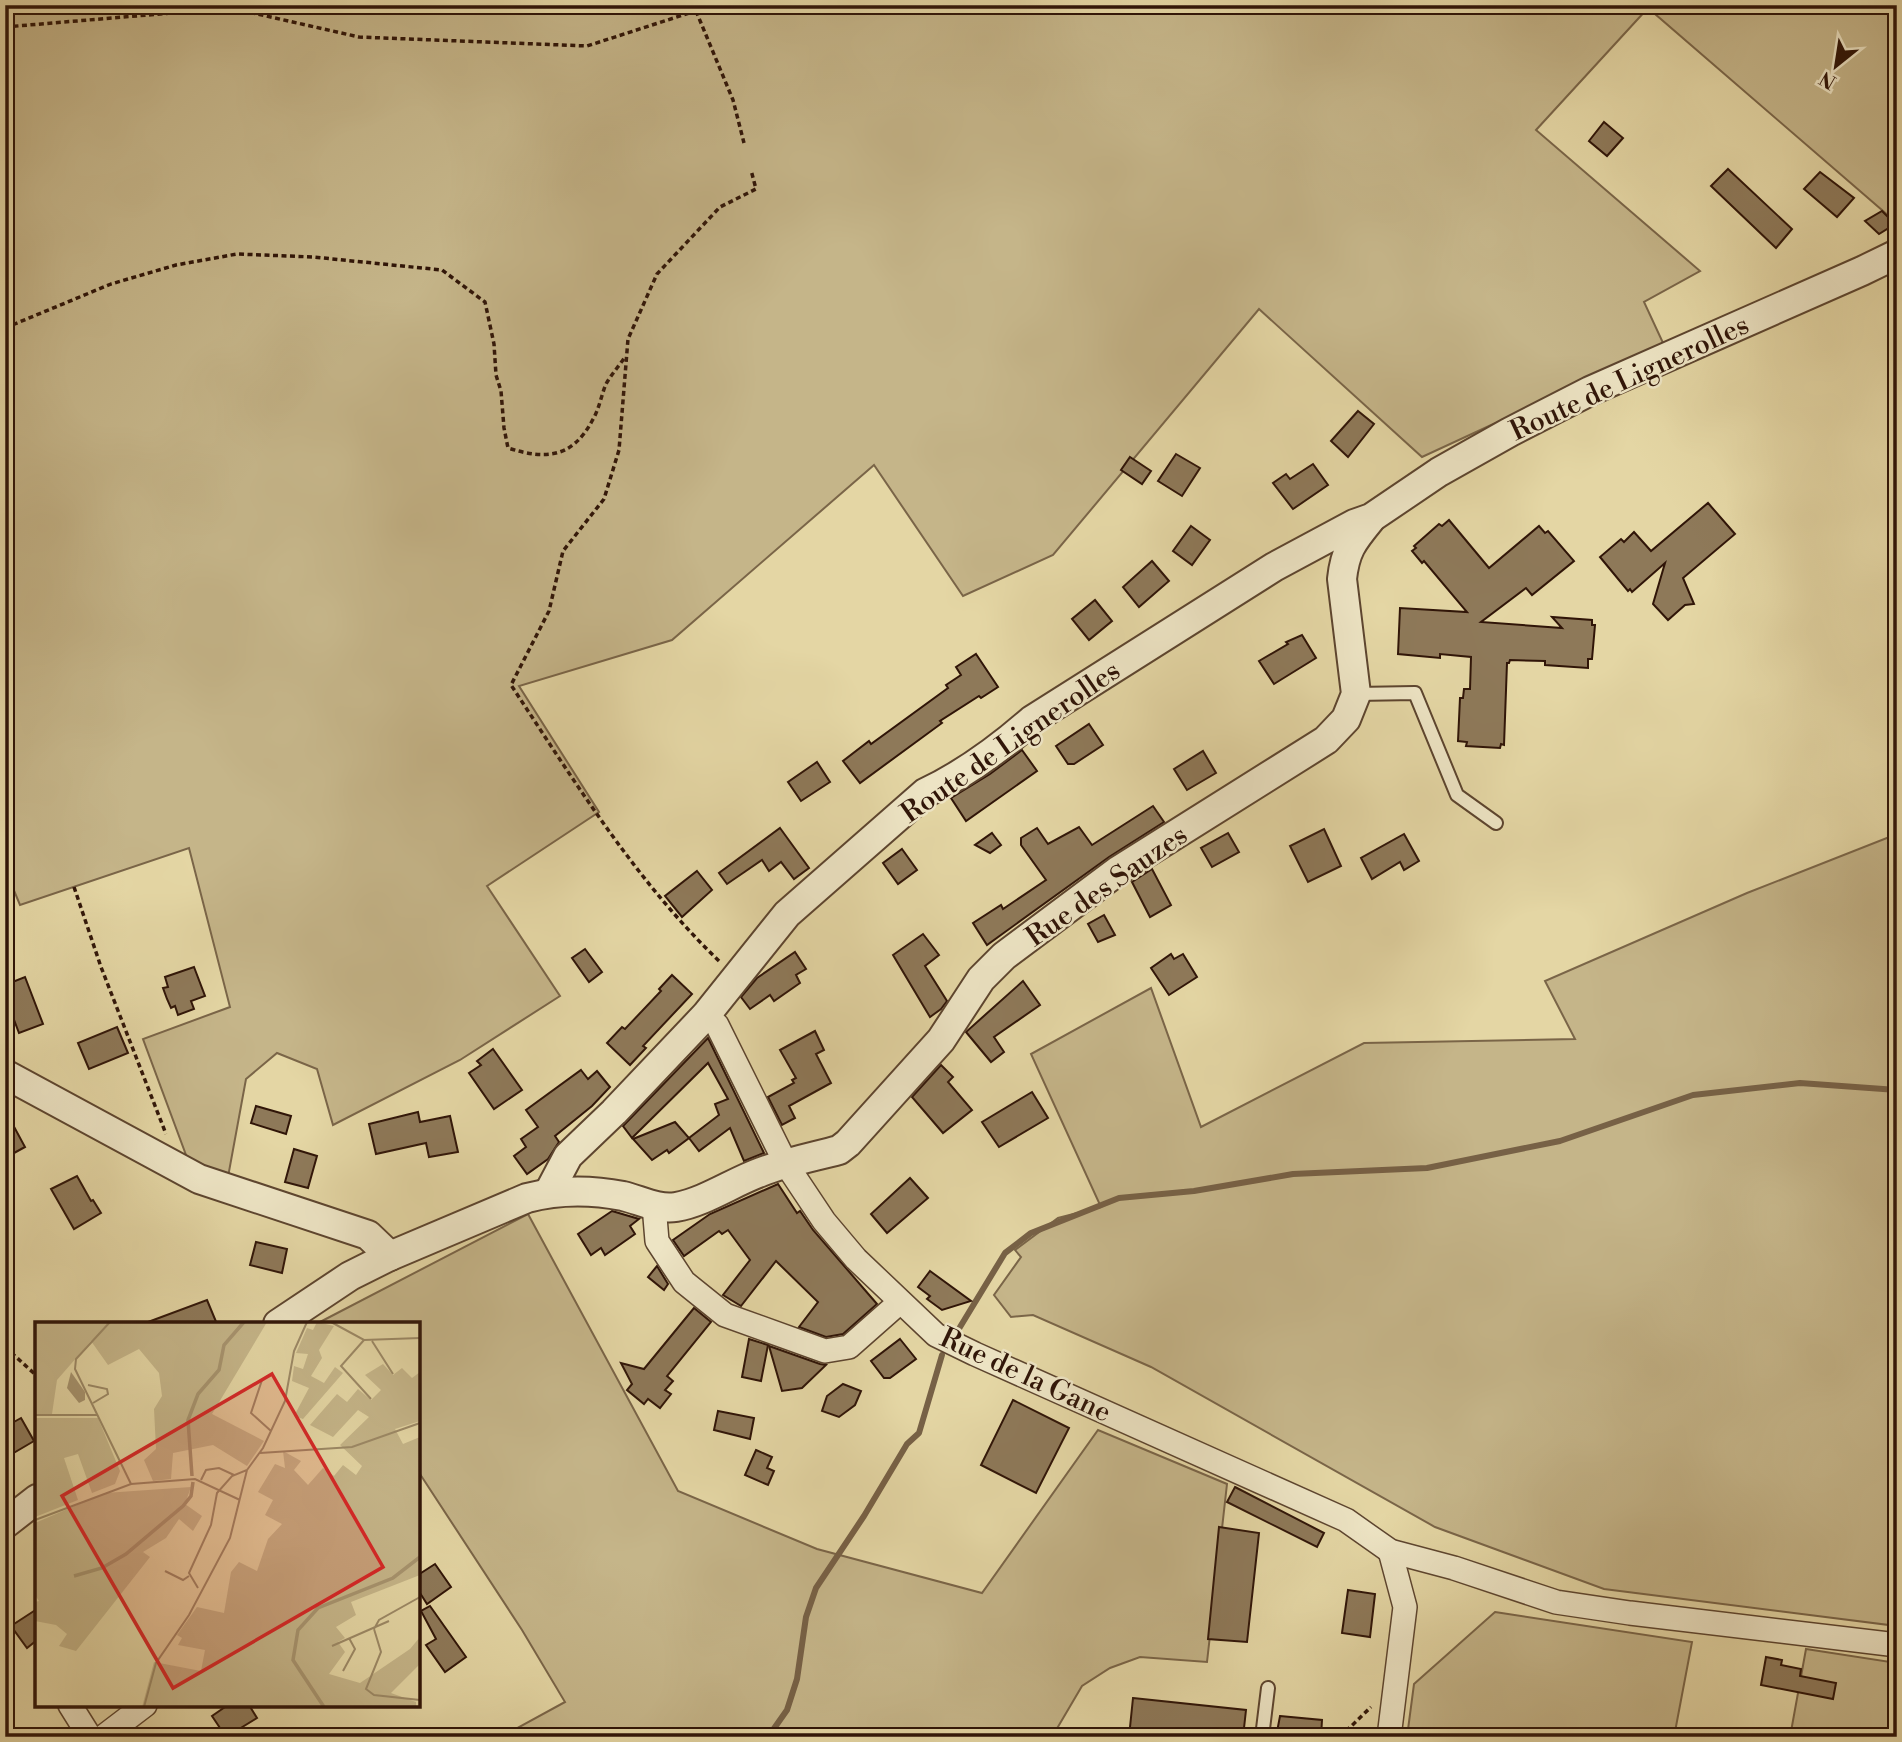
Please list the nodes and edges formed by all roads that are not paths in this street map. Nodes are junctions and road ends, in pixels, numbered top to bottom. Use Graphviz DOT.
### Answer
graph roads {
  1 [pos="1897,254"];
  2 [pos="1371,518"];
  3 [pos="1309,550"];
  4 [pos="1342,579"];
  5 [pos="1356,694"];
  6 [pos="1496,823"];
  7 [pos="706,1015"];
  8 [pos="5,1074"];
  9 [pos="786,1164"];
  10 [pos="549,1192"];
  11 [pos="654,1205"];
  12 [pos="390,1256"];
  13 [pos="900,1302"];
  14 [pos="281,1322"];
  15 [pos="35,1501"];
  16 [pos="5,1524"];
  17 [pos="1390,1551"];
  18 [pos="1897,1645"];
  19 [pos="1268,1688"];
  20 [pos="71,1707"];
  21 [pos="142,1707"];
  22 [pos="90,1737"];
  23 [pos="103,1737"];
  24 [pos="1262,1737"];
  25 [pos="1389,1737"];
  1 -- 2 [label="street, Route de Lignerolles"];
  2 -- 3 [label="street, Route de Lignerolles"];
  2 -- 4 [label="street"];
  3 -- 4 [label="street"];
  3 -- 7 [label="street, Route de Lignerolles"];
  4 -- 5 [label="street"];
  5 -- 6 [label="lane"];
  5 -- 9 [label="street, Rue des Sauzes"];
  7 -- 9 [label="street, Rue de la Gane"];
  7 -- 10 [label="street, Route de Lignerolles"];
  8 -- 12 [label="street"];
  9 -- 11 [label="street"];
  9 -- 13 [label="street, Rue de la Gane"];
  10 -- 11 [label="street"];
  10 -- 12 [label="street"];
  11 -- 13 [label="street"];
  12 -- 14 [label="street"];
  13 -- 17 [label="street, Rue de la Gane"];
  15 -- 16 [label="street"];
  17 -- 18 [label="street, Rue de la Gane"];
  17 -- 25 [label="street"];
  19 -- 24 [label="lane"];
  20 -- 22 [label="street"];
  21 -- 23 [label="street"];
}
